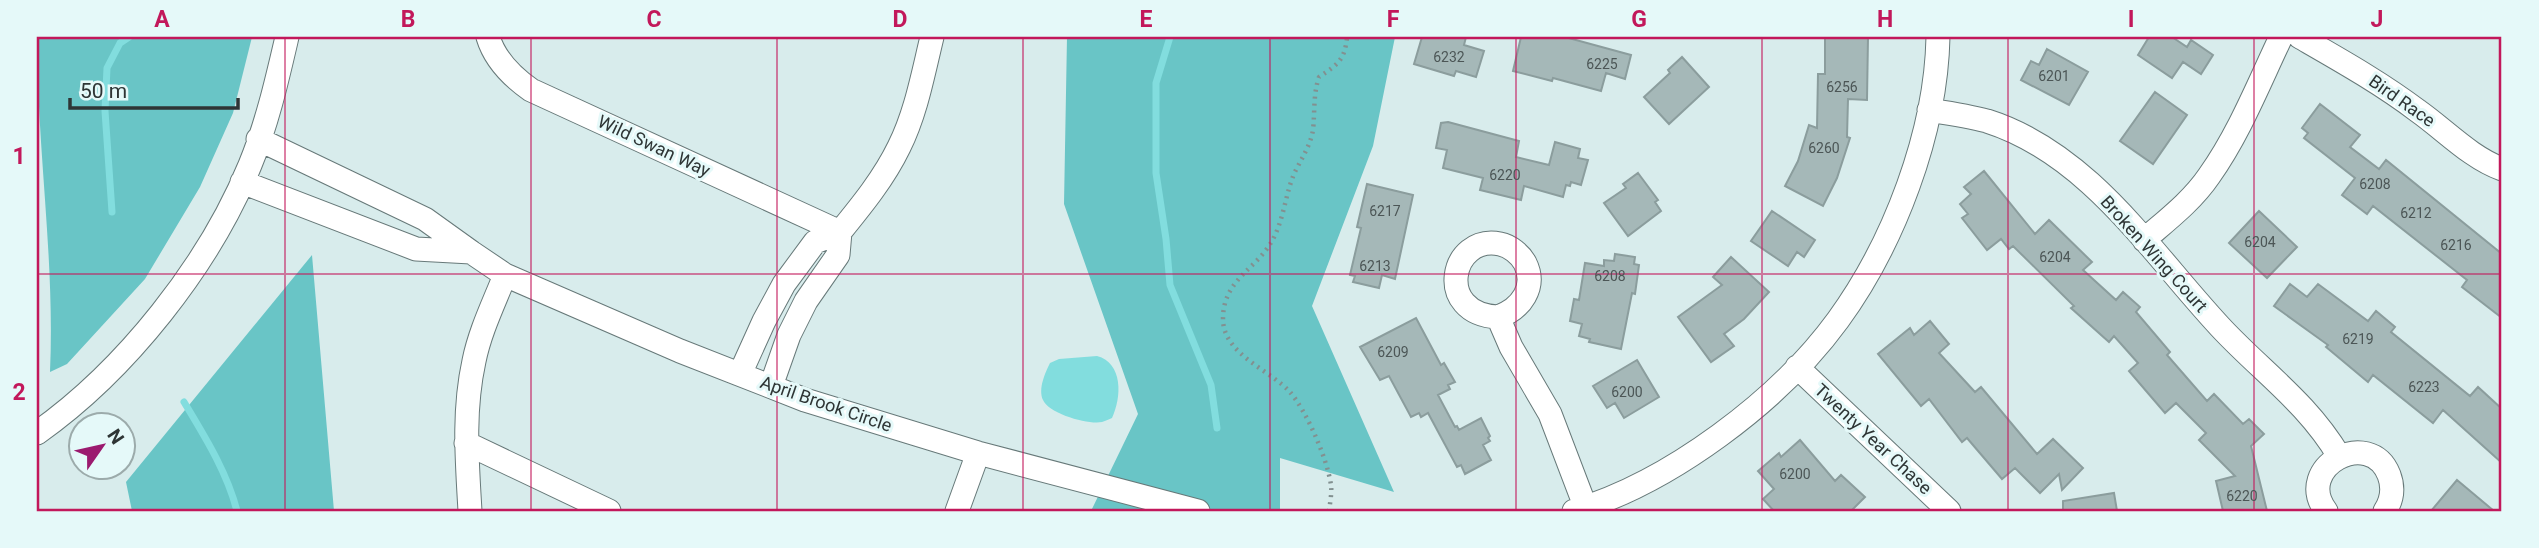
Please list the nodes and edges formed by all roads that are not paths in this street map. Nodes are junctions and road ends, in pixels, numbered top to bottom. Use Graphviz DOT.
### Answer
graph roads {
  1 [pos="287,37"];
  2 [pos="488,37"];
  3 [pos="932,37"];
  4 [pos="1938,37"];
  5 [pos="2281,37"];
  6 [pos="2300,37"];
  7 [pos="1929,110"];
  8 [pos="258,139"];
  9 [pos="2502,169"];
  10 [pos="242,182"];
  11 [pos="840,232"];
  12 [pos="2144,240"];
  13 [pos="471,253"];
  14 [pos="505,275"];
  15 [pos="1498,317"];
  16 [pos="1797,367"];
  17 [pos="740,374"];
  18 [pos="771,386"];
  19 [pos="37,433"];
  20 [pos="466,443"];
  21 [pos="978,453"];
  22 [pos="2339,456"];
  23 [pos="1582,510"];
  24 [pos="470,511"];
  25 [pos="609,511"];
  26 [pos="957,511"];
  27 [pos="1198,511"];
  28 [pos="1949,511"];
  29 [pos="2326,511"];
  30 [pos="2385,511"];
  1 -- 8 [label="street"];
  2 -- 11 [label="street, Wild Swan Way"];
  3 -- 11 [label="street"];
  4 -- 7 [label="street"];
  5 -- 12 [label="street"];
  6 -- 9 [label="street, Bird Race"];
  7 -- 12 [label="street, Broken Wing Court"];
  7 -- 16 [label="street"];
  8 -- 10 [label="street"];
  8 -- 13 [label="street, April Brook Circle"];
  10 -- 13 [label="street, April Brook Circle"];
  10 -- 19 [label="street"];
  11 -- 17 [label="street"];
  11 -- 18 [label="street"];
  12 -- 22 [label="street, Broken Wing Court"];
  13 -- 14 [label="street, April Brook Circle"];
  14 -- 17 [label="street, April Brook Circle"];
  14 -- 20 [label="street"];
  15 -- 23 [label="street"];
  16 -- 23 [label="street"];
  16 -- 28 [label="street, Twenty Year Chase"];
  17 -- 18 [label="street, April Brook Circle"];
  18 -- 21 [label="street, April Brook Circle"];
  20 -- 24 [label="street"];
  20 -- 25 [label="street"];
  21 -- 26 [label="street"];
  21 -- 27 [label="street, April Brook Circle"];
  22 -- 29 [label="street"];
  22 -- 30 [label="street"];
}
